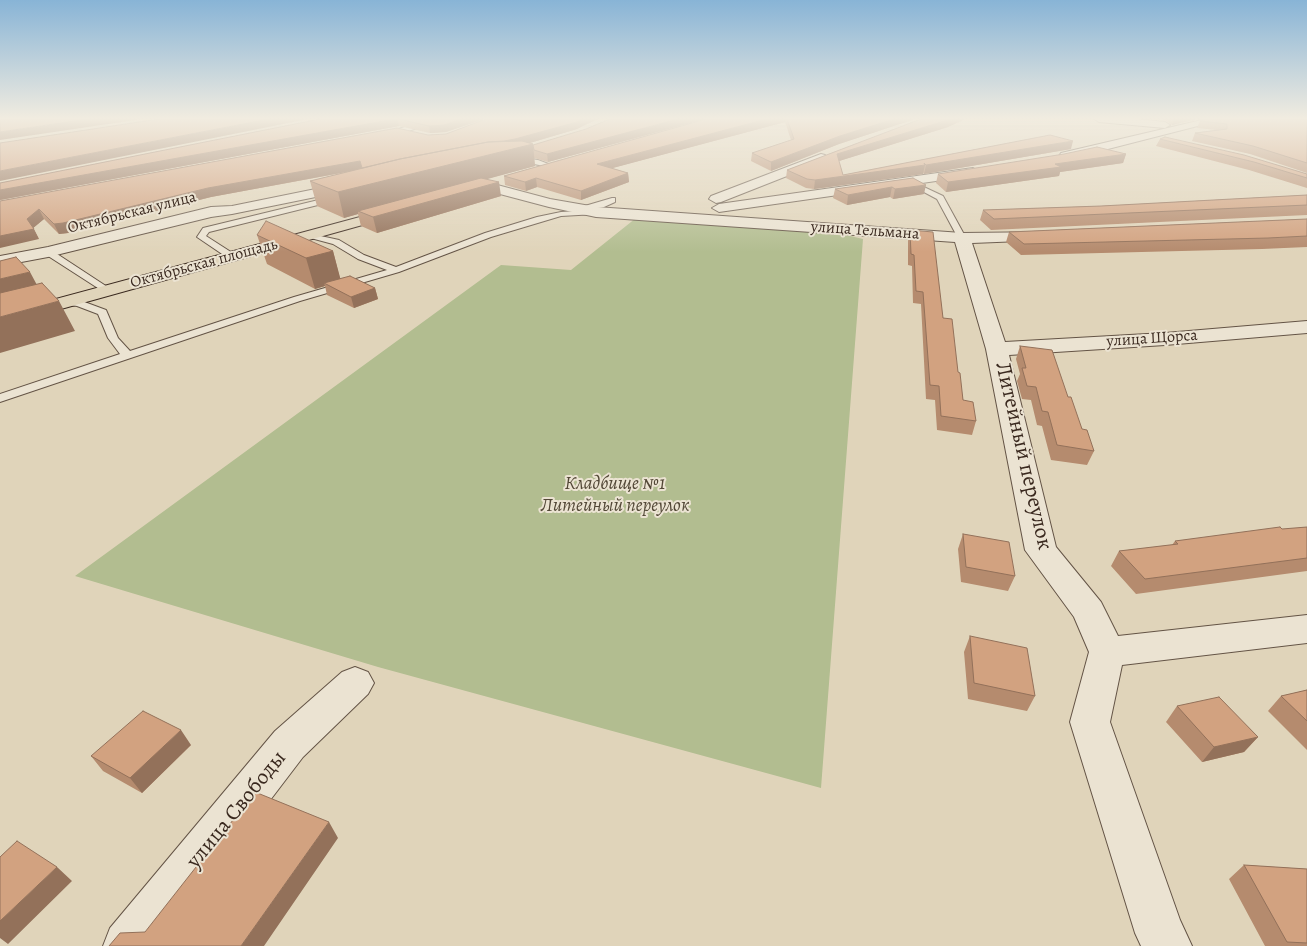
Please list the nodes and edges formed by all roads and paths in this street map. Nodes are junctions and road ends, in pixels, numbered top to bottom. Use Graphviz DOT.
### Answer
graph roads {
  1 [pos="542,163"];
  2 [pos="809,163"];
  3 [pos="565,164"];
  4 [pos="546,169"];
  5 [pos="990,169"];
  6 [pos="909,182"];
  7 [pos="486,186"];
  8 [pos="363,187"];
  9 [pos="468,191"];
  10 [pos="612,200"];
  11 [pos="412,206"];
  12 [pos="698,207"];
  13 [pos="576,209"];
  14 [pos="232,210"];
  15 [pos="596,212"];
  16 [pos="655,215"];
  17 [pos="1066,234"];
  18 [pos="310,235"];
  19 [pos="202,237"];
  20 [pos="962,238"];
  21 [pos="48,252"];
  22 [pos="232,256"];
  23 [pos="0,261"];
  24 [pos="396,270"];
  25 [pos="107,290"];
  26 [pos="66,302"];
  27 [pos="0,320"];
  28 [pos="1307,327"];
  29 [pos="997,349"];
  30 [pos="128,355"];
  31 [pos="0,398"];
  32 [pos="1307,629"];
  33 [pos="1107,652"];
  34 [pos="355,683"];
  35 [pos="128,946"];
  36 [pos="1167,946"];
  1 -- 4 [label="lane"];
  2 -- 12 [label="street"];
  3 -- 4 [label="main road"];
  4 -- 7 [label="main road"];
  5 -- 6 [label="street"];
  6 -- 12 [label="street"];
  6 -- 20 [label="lane"];
  7 -- 9 [label="main road"];
  7 -- 13 [label="street, улица Тельмана"];
  8 -- 14 [label="street, Октябрьская улица"];
  8 -- 19 [label="lane"];
  10 -- 13 [label="lane"];
  11 -- 18 [label="main road, Октябрьская площадь"];
  12 -- 16 [label="street"];
  13 -- 15 [label="street, улица Тельмана"];
  14 -- 19 [label="lane"];
  14 -- 21 [label="street, Октябрьская улица"];
  15 -- 16 [label="street, улица Тельмана"];
  15 -- 24 [label="lane"];
  16 -- 20 [label="street, улица Тельмана"];
  17 -- 20 [label="street, улица Тельмана"];
  18 -- 22 [label="main road, Октябрьская площадь"];
  18 -- 24 [label="lane"];
  19 -- 22 [label="lane"];
  20 -- 29 [label="street, Литейный переулок"];
  21 -- 23 [label="street, Октябрьская улица"];
  21 -- 25 [label="lane"];
  22 -- 25 [label="main road, Октябрьская площадь"];
  24 -- 30 [label="lane"];
  25 -- 26 [label="main road, Октябрьская площадь"];
  26 -- 27 [label="main road, Октябрьская площадь"];
  26 -- 30 [label="lane"];
  28 -- 29 [label="street, улица Щорса"];
  29 -- 33 [label="street, Литейный переулок"];
  30 -- 31 [label="lane"];
  32 -- 33 [label="street"];
  33 -- 36 [label="street"];
  34 -- 35 [label="street, улица Свободы"];
}
